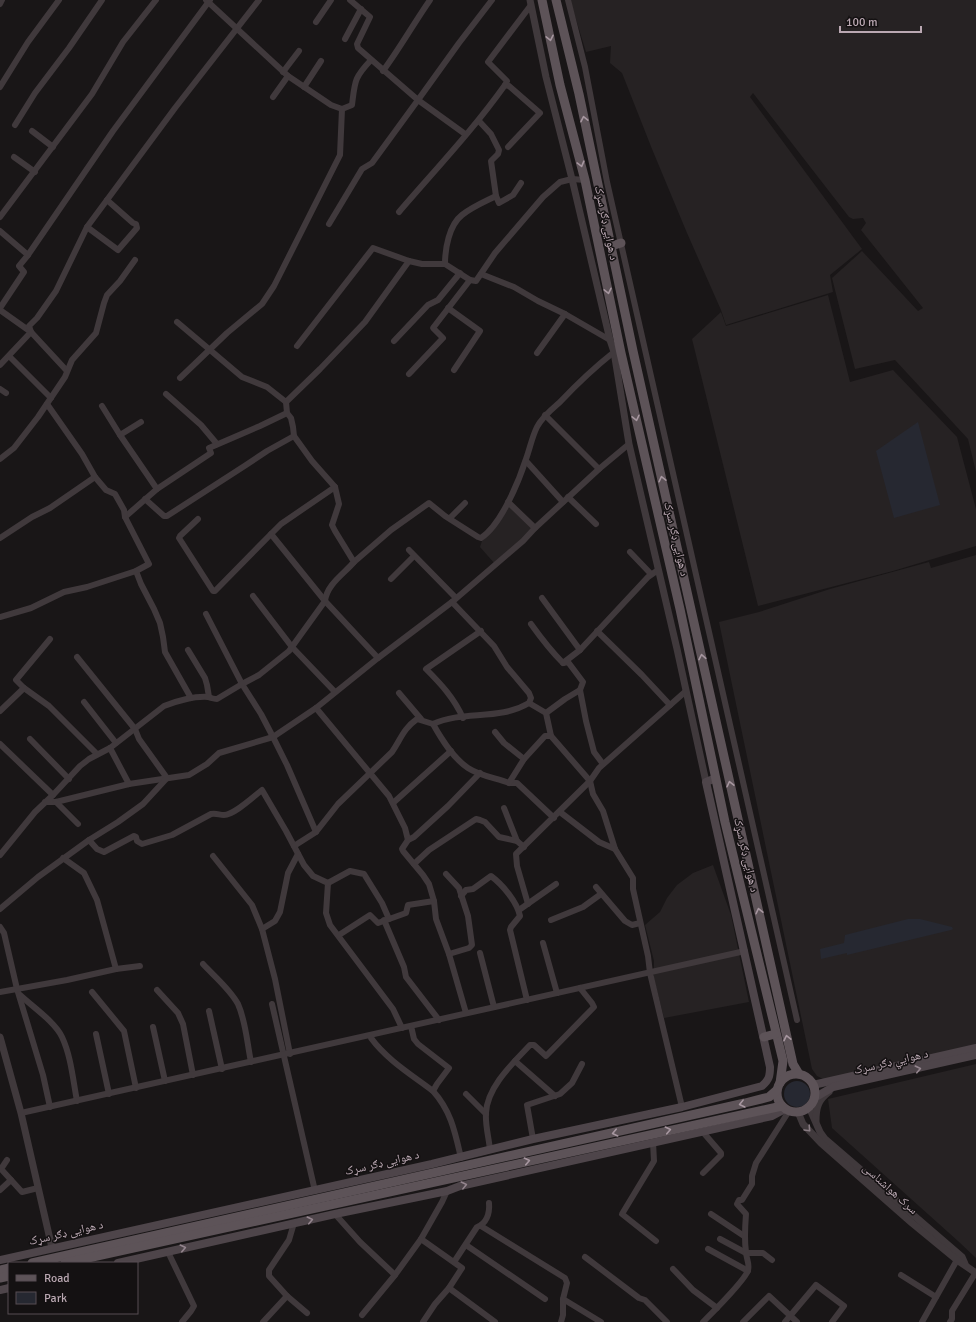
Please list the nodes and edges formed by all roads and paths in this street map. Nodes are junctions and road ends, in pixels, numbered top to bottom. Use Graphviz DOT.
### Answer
graph roads {
  1 [pos="2,0"];
  2 [pos="59,0"];
  3 [pos="102,0"];
  4 [pos="156,0"];
  5 [pos="259,0"];
  6 [pos="331,0"];
  7 [pos="350,0"];
  8 [pos="430,0"];
  9 [pos="492,0"];
  10 [pos="542,0"];
  11 [pos="556,0"];
  12 [pos="568,0"];
  13 [pos="208,1"];
  14 [pos="530,3"];
  15 [pos="0,4"];
  16 [pos="361,9"];
  17 [pos="316,22"];
  18 [pos="236,28"];
  19 [pos="345,39"];
  20 [pos="300,51"];
  21 [pos="372,60"];
  22 [pos="321,61"];
  23 [pos="383,71"];
  24 [pos="285,74"];
  25 [pos="505,85"];
  26 [pos="0,87"];
  27 [pos="304,87"];
  28 [pos="273,97"];
  29 [pos="418,100"];
  30 [pos="342,109"];
  31 [pos="479,121"];
  32 [pos="15,125"];
  33 [pos="32,131"];
  34 [pos="465,134"];
  35 [pos="53,147"];
  36 [pos="508,147"];
  37 [pos="14,157"];
  38 [pos="34,172"];
  39 [pos="572,179"];
  40 [pos="585,180"];
  41 [pos="522,184"];
  42 [pos="496,196"];
  43 [pos="107,200"];
  44 [pos="399,212"];
  45 [pos="0,217"];
  46 [pos="330,224"];
  47 [pos="87,227"];
  48 [pos="0,231"];
  49 [pos="622,243"];
  50 [pos="611,246"];
  51 [pos="28,255"];
  52 [pos="135,260"];
  53 [pos="409,261"];
  54 [pos="445,264"];
  55 [pos="460,273"];
  56 [pos="481,274"];
  57 [pos="470,280"];
  58 [pos="448,308"];
  59 [pos="0,309"];
  60 [pos="565,314"];
  61 [pos="176,322"];
  62 [pos="31,332"];
  63 [pos="610,340"];
  64 [pos="394,341"];
  65 [pos="297,346"];
  66 [pos="209,348"];
  67 [pos="633,351"];
  68 [pos="537,353"];
  69 [pos="618,353"];
  70 [pos="9,356"];
  71 [pos="0,365"];
  72 [pos="454,370"];
  73 [pos="67,371"];
  74 [pos="409,374"];
  75 [pos="180,378"];
  76 [pos="0,388"];
  77 [pos="6,393"];
  78 [pos="166,394"];
  79 [pos="51,398"];
  80 [pos="286,402"];
  81 [pos="47,404"];
  82 [pos="102,406"];
  83 [pos="287,413"];
  84 [pos="545,415"];
  85 [pos="141,422"];
  86 [pos="120,436"];
  87 [pos="294,436"];
  88 [pos="217,444"];
  89 [pos="629,444"];
  90 [pos="0,459"];
  91 [pos="526,461"];
  92 [pos="600,469"];
  93 [pos="96,476"];
  94 [pos="335,487"];
  95 [pos="157,489"];
  96 [pos="145,499"];
  97 [pos="566,500"];
  98 [pos="508,502"];
  99 [pos="465,503"];
  100 [pos="125,517"];
  101 [pos="450,518"];
  102 [pos="198,520"];
  103 [pos="596,524"];
  104 [pos="535,528"];
  105 [pos="271,534"];
  106 [pos="0,538"];
  107 [pos="409,550"];
  108 [pos="630,552"];
  109 [pos="414,556"];
  110 [pos="354,562"];
  111 [pos="658,570"];
  112 [pos="136,571"];
  113 [pos="651,574"];
  114 [pos="391,579"];
  115 [pos="253,596"];
  116 [pos="542,598"];
  117 [pos="454,600"];
  118 [pos="325,602"];
  119 [pos="206,614"];
  120 [pos="0,617"];
  121 [pos="532,624"];
  122 [pos="481,631"];
  123 [pos="597,631"];
  124 [pos="50,639"];
  125 [pos="292,647"];
  126 [pos="188,650"];
  127 [pos="580,650"];
  128 [pos="77,657"];
  129 [pos="378,658"];
  130 [pos="563,663"];
  131 [pos="242,684"];
  132 [pos="24,688"];
  133 [pos="580,690"];
  134 [pos="686,691"];
  135 [pos="335,692"];
  136 [pos="399,693"];
  137 [pos="209,697"];
  138 [pos="191,698"];
  139 [pos="84,702"];
  140 [pos="529,703"];
  141 [pos="670,706"];
  142 [pos="316,708"];
  143 [pos="0,711"];
  144 [pos="546,713"];
  145 [pos="463,718"];
  146 [pos="421,719"];
  147 [pos="433,724"];
  148 [pos="135,729"];
  149 [pos="495,732"];
  150 [pos="551,736"];
  151 [pos="273,737"];
  152 [pos="30,739"];
  153 [pos="116,743"];
  154 [pos="0,744"];
  155 [pos="110,748"];
  156 [pos="451,751"];
  157 [pos="97,754"];
  158 [pos="524,759"];
  159 [pos="603,764"];
  160 [pos="371,773"];
  161 [pos="480,773"];
  162 [pos="167,778"];
  163 [pos="716,778"];
  164 [pos="69,779"];
  165 [pos="590,781"];
  166 [pos="706,782"];
  167 [pos="509,783"];
  168 [pos="129,784"];
  169 [pos="53,795"];
  170 [pos="45,802"];
  171 [pos="56,802"];
  172 [pos="393,803"];
  173 [pos="504,808"];
  174 [pos="560,812"];
  175 [pos="554,818"];
  176 [pos="78,824"];
  177 [pos="316,832"];
  178 [pos="89,840"];
  179 [pos="408,840"];
  180 [pos="518,841"];
  181 [pos="294,846"];
  182 [pos="524,847"];
  183 [pos="616,849"];
  184 [pos="298,854"];
  185 [pos="0,855"];
  186 [pos="213,856"];
  187 [pos="63,858"];
  188 [pos="414,864"];
  189 [pos="446,874"];
  190 [pos="328,883"];
  191 [pos="556,884"];
  192 [pos="596,887"];
  193 [pos="601,894"];
  194 [pos="461,896"];
  195 [pos="434,901"];
  196 [pos="528,904"];
  197 [pos="0,909"];
  198 [pos="519,910"];
  199 [pos="386,920"];
  200 [pos="551,920"];
  201 [pos="640,923"];
  202 [pos="0,927"];
  203 [pos="262,929"];
  204 [pos="339,935"];
  205 [pos="543,943"];
  206 [pos="745,951"];
  207 [pos="480,953"];
  208 [pos="449,954"];
  209 [pos="203,964"];
  210 [pos="140,966"];
  211 [pos="116,969"];
  212 [pos="650,973"];
  213 [pos="580,988"];
  214 [pos="157,990"];
  215 [pos="0,992"];
  216 [pos="18,992"];
  217 [pos="92,992"];
  218 [pos="558,993"];
  219 [pos="527,1000"];
  220 [pos="272,1004"];
  221 [pos="494,1007"];
  222 [pos="209,1011"];
  223 [pos="466,1013"];
  224 [pos="439,1020"];
  225 [pos="797,1020"];
  226 [pos="411,1026"];
  227 [pos="153,1027"];
  228 [pos="402,1028"];
  229 [pos="96,1034"];
  230 [pos="776,1034"];
  231 [pos="372,1035"];
  232 [pos="0,1037"];
  233 [pos="764,1037"];
  234 [pos="976,1048"];
  235 [pos="287,1054"];
  236 [pos="976,1055"];
  237 [pos="515,1061"];
  238 [pos="251,1062"];
  239 [pos="582,1064"];
  240 [pos="222,1069"];
  241 [pos="799,1074"];
  242 [pos="193,1075"];
  243 [pos="166,1081"];
  244 [pos="859,1082"];
  245 [pos="813,1085"];
  246 [pos="778,1086"];
  247 [pos="136,1088"];
  248 [pos="433,1090"];
  249 [pos="109,1094"];
  250 [pos="466,1094"];
  251 [pos="555,1096"];
  252 [pos="814,1098"];
  253 [pos="77,1101"];
  254 [pos="50,1107"];
  255 [pos="682,1107"];
  256 [pos="809,1107"];
  257 [pos="789,1109"];
  258 [pos="21,1113"];
  259 [pos="486,1114"];
  260 [pos="816,1125"];
  261 [pos="702,1132"];
  262 [pos="533,1139"];
  263 [pos="653,1142"];
  264 [pos="490,1150"];
  265 [pos="461,1158"];
  266 [pos="7,1160"];
  267 [pos="703,1173"];
  268 [pos="11,1180"];
  269 [pos="38,1188"];
  270 [pos="0,1190"];
  271 [pos="315,1190"];
  272 [pos="447,1191"];
  273 [pos="489,1204"];
  274 [pos="335,1214"];
  275 [pos="711,1214"];
  276 [pos="294,1223"];
  277 [pos="481,1226"];
  278 [pos="744,1236"];
  279 [pos="720,1239"];
  280 [pos="421,1240"];
  281 [pos="656,1241"];
  282 [pos="466,1244"];
  283 [pos="52,1248"];
  284 [pos="708,1249"];
  285 [pos="168,1252"];
  286 [pos="746,1253"];
  287 [pos="584,1256"];
  288 [pos="0,1260"];
  289 [pos="772,1260"];
  290 [pos="957,1260"];
  291 [pos="37,1262"];
  292 [pos="70,1262"];
  293 [pos="123,1262"];
  294 [pos="454,1262"];
  295 [pos="965,1264"];
  296 [pos="674,1269"];
  297 [pos="748,1271"];
  298 [pos="976,1272"];
  299 [pos="395,1275"];
  300 [pos="901,1275"];
  301 [pos="450,1288"];
  302 [pos="287,1296"];
  303 [pos="936,1297"];
  304 [pos="545,1299"];
  305 [pos="563,1300"];
  306 [pos="717,1308"];
  307 [pos="307,1313"];
  308 [pos="362,1315"];
  309 [pos="790,1315"];
  310 [pos="182,1322"];
  311 [pos="263,1322"];
  312 [pos="422,1322"];
  313 [pos="496,1322"];
  314 [pos="561,1322"];
  315 [pos="601,1322"];
  316 [pos="667,1322"];
  317 [pos="703,1322"];
  318 [pos="743,1322"];
  319 [pos="785,1322"];
  320 [pos="797,1322"];
  321 [pos="832,1322"];
  322 [pos="922,1322"];
  323 [pos="950,1322"];
  1 -- 15 [label="street"];
  2 -- 26 [label="street"];
  3 -- 32 [label="street"];
  4 -- 35 [label="street"];
  5 -- 18 [label="street"];
  6 -- 17 [label="street"];
  7 -- 16 [label="street"];
  8 -- 23 [label="street"];
  9 -- 29 [label="street"];
  10 -- 40 [label="main road, د هوایی ډګر سړک, one-way"];
  50 -- 11 [label="main road, د هوایی ډګر سړک, one-way"];
  12 -- 49 [label="street"];
  13 -- 18 [label="street"];
  13 -- 51 [label="street"];
  14 -- 25 [label="street"];
  14 -- 39 [label="street"];
  16 -- 19 [label="street"];
  16 -- 21 [label="street"];
  18 -- 24 [label="street"];
  18 -- 43 [label="street"];
  20 -- 24 [label="street"];
  21 -- 23 [label="street"];
  21 -- 30 [label="street"];
  22 -- 27 [label="street"];
  23 -- 29 [label="street"];
  24 -- 27 [label="street"];
  24 -- 28 [label="street"];
  25 -- 31 [label="street"];
  25 -- 36 [label="street"];
  27 -- 30 [label="street"];
  29 -- 34 [label="street"];
  29 -- 46 [label="street"];
  30 -- 66 [label="street"];
  31 -- 34 [label="street"];
  31 -- 42 [label="street"];
  33 -- 35 [label="street"];
  34 -- 44 [label="street"];
  35 -- 38 [label="street"];
  37 -- 38 [label="street"];
  38 -- 45 [label="street"];
  39 -- 40 [label="street"];
  39 -- 56 [label="street"];
  39 -- 63 [label="street"];
  40 -- 69 [label="main road, د هوایی ډګر سړک, one-way"];
  41 -- 42 [label="street"];
  42 -- 54 [label="street"];
  43 -- 47 [label="street"];
  43 -- 47 [label="street"];
  47 -- 62 [label="street"];
  48 -- 51 [label="street"];
  49 -- 50 [label="main road"];
  49 -- 225 [label="street"];
  50 -- 67 [label="main road, د هوایی ډګر سړک"];
  51 -- 59 [label="street"];
  52 -- 73 [label="street"];
  53 -- 54 [label="street"];
  53 -- 65 [label="street"];
  53 -- 80 [label="street"];
  54 -- 55 [label="street"];
  55 -- 57 [label="street"];
  55 -- 64 [label="street"];
  56 -- 57 [label="street"];
  56 -- 60 [label="street"];
  57 -- 58 [label="street"];
  58 -- 72 [label="street"];
  58 -- 74 [label="street"];
  59 -- 62 [label="street"];
  60 -- 63 [label="street"];
  60 -- 68 [label="street"];
  61 -- 66 [label="street"];
  62 -- 70 [label="street"];
  62 -- 73 [label="street"];
  63 -- 69 [label="street"];
  66 -- 75 [label="street"];
  66 -- 80 [label="street"];
  67 -- 69 [label="main road"];
  241 -- 67 [label="main road, د هوایی ډګر سړک, one-way"];
  69 -- 84 [label="street"];
  69 -- 89 [label="street"];
  69 -- 163 [label="main road, د هوایی ډګر سړک, one-way"];
  70 -- 71 [label="street"];
  70 -- 79 [label="street"];
  73 -- 79 [label="street"];
  76 -- 77 [label="street"];
  78 -- 88 [label="street"];
  79 -- 81 [label="street"];
  80 -- 83 [label="street"];
  81 -- 90 [label="street"];
  81 -- 93 [label="street"];
  82 -- 86 [label="street"];
  83 -- 87 [label="street"];
  83 -- 88 [label="street"];
  84 -- 91 [label="street"];
  84 -- 92 [label="street"];
  85 -- 86 [label="street"];
  86 -- 95 [label="street"];
  87 -- 94 [label="street"];
  87 -- 96 [label="street"];
  88 -- 95 [label="street"];
  89 -- 92 [label="street"];
  89 -- 111 [label="street"];
  91 -- 97 [label="street"];
  91 -- 98 [label="street"];
  92 -- 97 [label="street"];
  93 -- 100 [label="street"];
  93 -- 106 [label="street"];
  94 -- 105 [label="street"];
  94 -- 110 [label="street"];
  95 -- 96 [label="street"];
  96 -- 100 [label="street"];
  97 -- 103 [label="street"];
  97 -- 104 [label="street"];
  98 -- 101 [label="street"];
  98 -- 104 [label="street"];
  99 -- 101 [label="street"];
  100 -- 112 [label="street"];
  101 -- 110 [label="street"];
  102 -- 105 [label="street"];
  104 -- 117 [label="street"];
  105 -- 118 [label="street"];
  107 -- 109 [label="street"];
  108 -- 113 [label="street"];
  109 -- 114 [label="street"];
  109 -- 117 [label="street"];
  110 -- 118 [label="street"];
  111 -- 113 [label="street"];
  111 -- 134 [label="street"];
  112 -- 120 [label="street"];
  112 -- 138 [label="street"];
  113 -- 123 [label="street"];
  115 -- 125 [label="street"];
  116 -- 127 [label="street"];
  117 -- 122 [label="street"];
  117 -- 129 [label="street"];
  118 -- 125 [label="street"];
  118 -- 129 [label="street"];
  119 -- 131 [label="street"];
  121 -- 130 [label="street"];
  122 -- 140 [label="street"];
  122 -- 145 [label="street"];
  123 -- 127 [label="street"];
  123 -- 141 [label="street"];
  124 -- 132 [label="street"];
  125 -- 131 [label="street"];
  125 -- 135 [label="street"];
  126 -- 137 [label="street"];
  127 -- 130 [label="street"];
  128 -- 148 [label="street"];
  129 -- 135 [label="street"];
  130 -- 133 [label="street"];
  131 -- 137 [label="street"];
  131 -- 151 [label="street"];
  132 -- 143 [label="street"];
  132 -- 157 [label="street"];
  133 -- 144 [label="street"];
  133 -- 159 [label="street"];
  134 -- 141 [label="street"];
  134 -- 166 [label="street"];
  135 -- 142 [label="street"];
  136 -- 146 [label="street"];
  137 -- 138 [label="street"];
  138 -- 148 [label="street"];
  139 -- 153 [label="street"];
  140 -- 144 [label="street"];
  140 -- 145 [label="street"];
  141 -- 159 [label="street"];
  142 -- 151 [label="street"];
  142 -- 160 [label="street"];
  144 -- 150 [label="street"];
  145 -- 147 [label="street"];
  146 -- 147 [label="street"];
  146 -- 160 [label="street"];
  147 -- 156 [label="street"];
  148 -- 153 [label="street"];
  148 -- 162 [label="street"];
  149 -- 158 [label="street"];
  150 -- 158 [label="street"];
  150 -- 165 [label="street"];
  151 -- 162 [label="street"];
  151 -- 177 [label="street"];
  152 -- 164 [label="street"];
  153 -- 155 [label="street"];
  154 -- 169 [label="street"];
  155 -- 157 [label="street"];
  155 -- 168 [label="street"];
  156 -- 161 [label="street"];
  156 -- 172 [label="street"];
  157 -- 164 [label="street"];
  158 -- 167 [label="street"];
  159 -- 165 [label="street"];
  160 -- 172 [label="street"];
  160 -- 177 [label="street"];
  161 -- 167 [label="street"];
  161 -- 179 [label="street"];
  162 -- 168 [label="street"];
  162 -- 178 [label="street"];
  163 -- 166 [label="main road"];
  163 -- 230 [label="main road, د هوایی ډګر سړک"];
  164 -- 169 [label="street"];
  165 -- 174 [label="street"];
  165 -- 183 [label="street"];
  166 -- 206 [label="main road"];
  167 -- 175 [label="street"];
  168 -- 171 [label="street"];
  169 -- 170 [label="street"];
  170 -- 171 [label="street"];
  170 -- 185 [label="street"];
  171 -- 176 [label="street"];
  172 -- 179 [label="street"];
  173 -- 180 [label="street"];
  174 -- 175 [label="street"];
  174 -- 183 [label="street"];
  175 -- 182 [label="street"];
  177 -- 181 [label="street"];
  178 -- 181 [label="street"];
  178 -- 187 [label="street"];
  179 -- 188 [label="street"];
  180 -- 182 [label="street"];
  180 -- 188 [label="street"];
  181 -- 184 [label="street"];
  182 -- 196 [label="street"];
  183 -- 201 [label="street"];
  184 -- 190 [label="street"];
  184 -- 203 [label="street"];
  186 -- 203 [label="street"];
  187 -- 197 [label="street"];
  187 -- 211 [label="street"];
  188 -- 195 [label="street"];
  189 -- 194 [label="street"];
  190 -- 199 [label="street"];
  190 -- 204 [label="street"];
  191 -- 196 [label="street"];
  192 -- 193 [label="street"];
  193 -- 200 [label="street"];
  193 -- 201 [label="street"];
  194 -- 198 [label="street"];
  194 -- 208 [label="street"];
  195 -- 199 [label="street"];
  195 -- 208 [label="street"];
  196 -- 198 [label="street"];
  198 -- 219 [label="street"];
  199 -- 204 [label="street"];
  199 -- 224 [label="street"];
  201 -- 212 [label="street"];
  202 -- 216 [label="street"];
  203 -- 235 [label="street"];
  204 -- 228 [label="street"];
  205 -- 218 [label="street"];
  206 -- 212 [label="street"];
  206 -- 233 [label="main road"];
  207 -- 221 [label="street"];
  208 -- 223 [label="street"];
  209 -- 238 [label="street"];
  210 -- 211 [label="street"];
  211 -- 216 [label="street"];
  212 -- 213 [label="street"];
  212 -- 255 [label="street"];
  213 -- 218 [label="street"];
  213 -- 237 [label="street"];
  214 -- 242 [label="street"];
  215 -- 216 [label="street"];
  216 -- 253 [label="street"];
  216 -- 254 [label="street"];
  217 -- 247 [label="street"];
  218 -- 219 [label="street"];
  219 -- 221 [label="street"];
  220 -- 235 [label="street"];
  221 -- 223 [label="street"];
  222 -- 240 [label="street"];
  223 -- 224 [label="street"];
  224 -- 226 [label="street"];
  226 -- 228 [label="street"];
  226 -- 248 [label="street"];
  227 -- 243 [label="street"];
  228 -- 231 [label="street"];
  229 -- 249 [label="street"];
  230 -- 233 [label="main road"];
  230 -- 246 [label="main road, د هوایی ډګر سړک"];
  231 -- 235 [label="street"];
  231 -- 248 [label="street"];
  232 -- 258 [label="street"];
  233 -- 255 [label="main road, د هوایی ډګر سړک"];
  234 -- 245 [label="main road, د هوايي ډګر سړک"];
  235 -- 238 [label="street"];
  235 -- 271 [label="street"];
  244 -- 236 [label="main road, د هوايي ډګر سړک, one-way"];
  237 -- 251 [label="street"];
  237 -- 259 [label="street"];
  238 -- 240 [label="street"];
  239 -- 251 [label="street"];
  240 -- 242 [label="street"];
  241 -- 245 [label="main road"];
  241 -- 246 [label="main road"];
  242 -- 243 [label="street"];
  243 -- 247 [label="street"];
  244 -- 252 [label="main road, د هوايي ډګر سړک"];
  244 -- 260 [label="street"];
  245 -- 252 [label="main road"];
  246 -- 257 [label="main road"];
  246 -- 291 [label="main road, one-way"];
  247 -- 249 [label="street"];
  248 -- 265 [label="street"];
  249 -- 253 [label="street"];
  250 -- 259 [label="street"];
  251 -- 262 [label="street"];
  252 -- 256 [label="main road"];
  253 -- 254 [label="street"];
  254 -- 258 [label="street"];
  255 -- 262 [label="main road, د هوایی ډګر سړک"];
  256 -- 257 [label="main road"];
  256 -- 260 [label="street"];
  257 -- 261 [label="main road"];
  257 -- 278 [label="street"];
  257 -- 290 [label="street, سرک هواشناسی, one-way"];
  292 -- 257 [label="main road, one-way"];
  258 -- 269 [label="street"];
  259 -- 264 [label="street"];
  260 -- 295 [label="street"];
  261 -- 263 [label="main road"];
  261 -- 267 [label="street"];
  262 -- 264 [label="main road, د هوایی ډګر سړک"];
  272 -- 263 [label="main road, one-way"];
  263 -- 281 [label="street"];
  264 -- 265 [label="main road, د هوایی ډګر سړک"];
  265 -- 271 [label="main road, د هوایی ډګر سړک"];
  266 -- 268 [label="street"];
  268 -- 269 [label="street"];
  268 -- 270 [label="street"];
  269 -- 283 [label="street"];
  271 -- 283 [label="main road, د هوایی ډګر سړک"];
  272 -- 274 [label="main road"];
  272 -- 280 [label="street"];
  273 -- 277 [label="street"];
  276 -- 274 [label="main road, one-way"];
  274 -- 299 [label="street"];
  275 -- 278 [label="street"];
  285 -- 276 [label="main road, one-way"];
  276 -- 302 [label="street"];
  277 -- 282 [label="street"];
  277 -- 305 [label="street"];
  278 -- 286 [label="street"];
  279 -- 286 [label="street"];
  280 -- 294 [label="street"];
  280 -- 299 [label="street"];
  282 -- 294 [label="street"];
  282 -- 304 [label="street"];
  283 -- 288 [label="main road, د هوایی ډګر سړک"];
  284 -- 297 [label="street"];
  285 -- 293 [label="main road"];
  285 -- 310 [label="street"];
  286 -- 289 [label="street"];
  286 -- 297 [label="street"];
  287 -- 316 [label="street"];
  290 -- 295 [label="street, سرک هواشناسی"];
  290 -- 303 [label="street"];
  294 -- 301 [label="street"];
  295 -- 298 [label="street, سرک هواشناسی"];
  296 -- 306 [label="street"];
  297 -- 306 [label="street"];
  298 -- 323 [label="street"];
  299 -- 308 [label="street"];
  300 -- 303 [label="street"];
  301 -- 312 [label="street"];
  301 -- 313 [label="street"];
  302 -- 307 [label="street"];
  302 -- 311 [label="street"];
  303 -- 322 [label="street"];
  305 -- 314 [label="street"];
  305 -- 315 [label="street"];
  306 -- 317 [label="street"];
  309 -- 318 [label="street"];
  309 -- 319 [label="street"];
  309 -- 320 [label="street"];
  309 -- 321 [label="street"];
}
